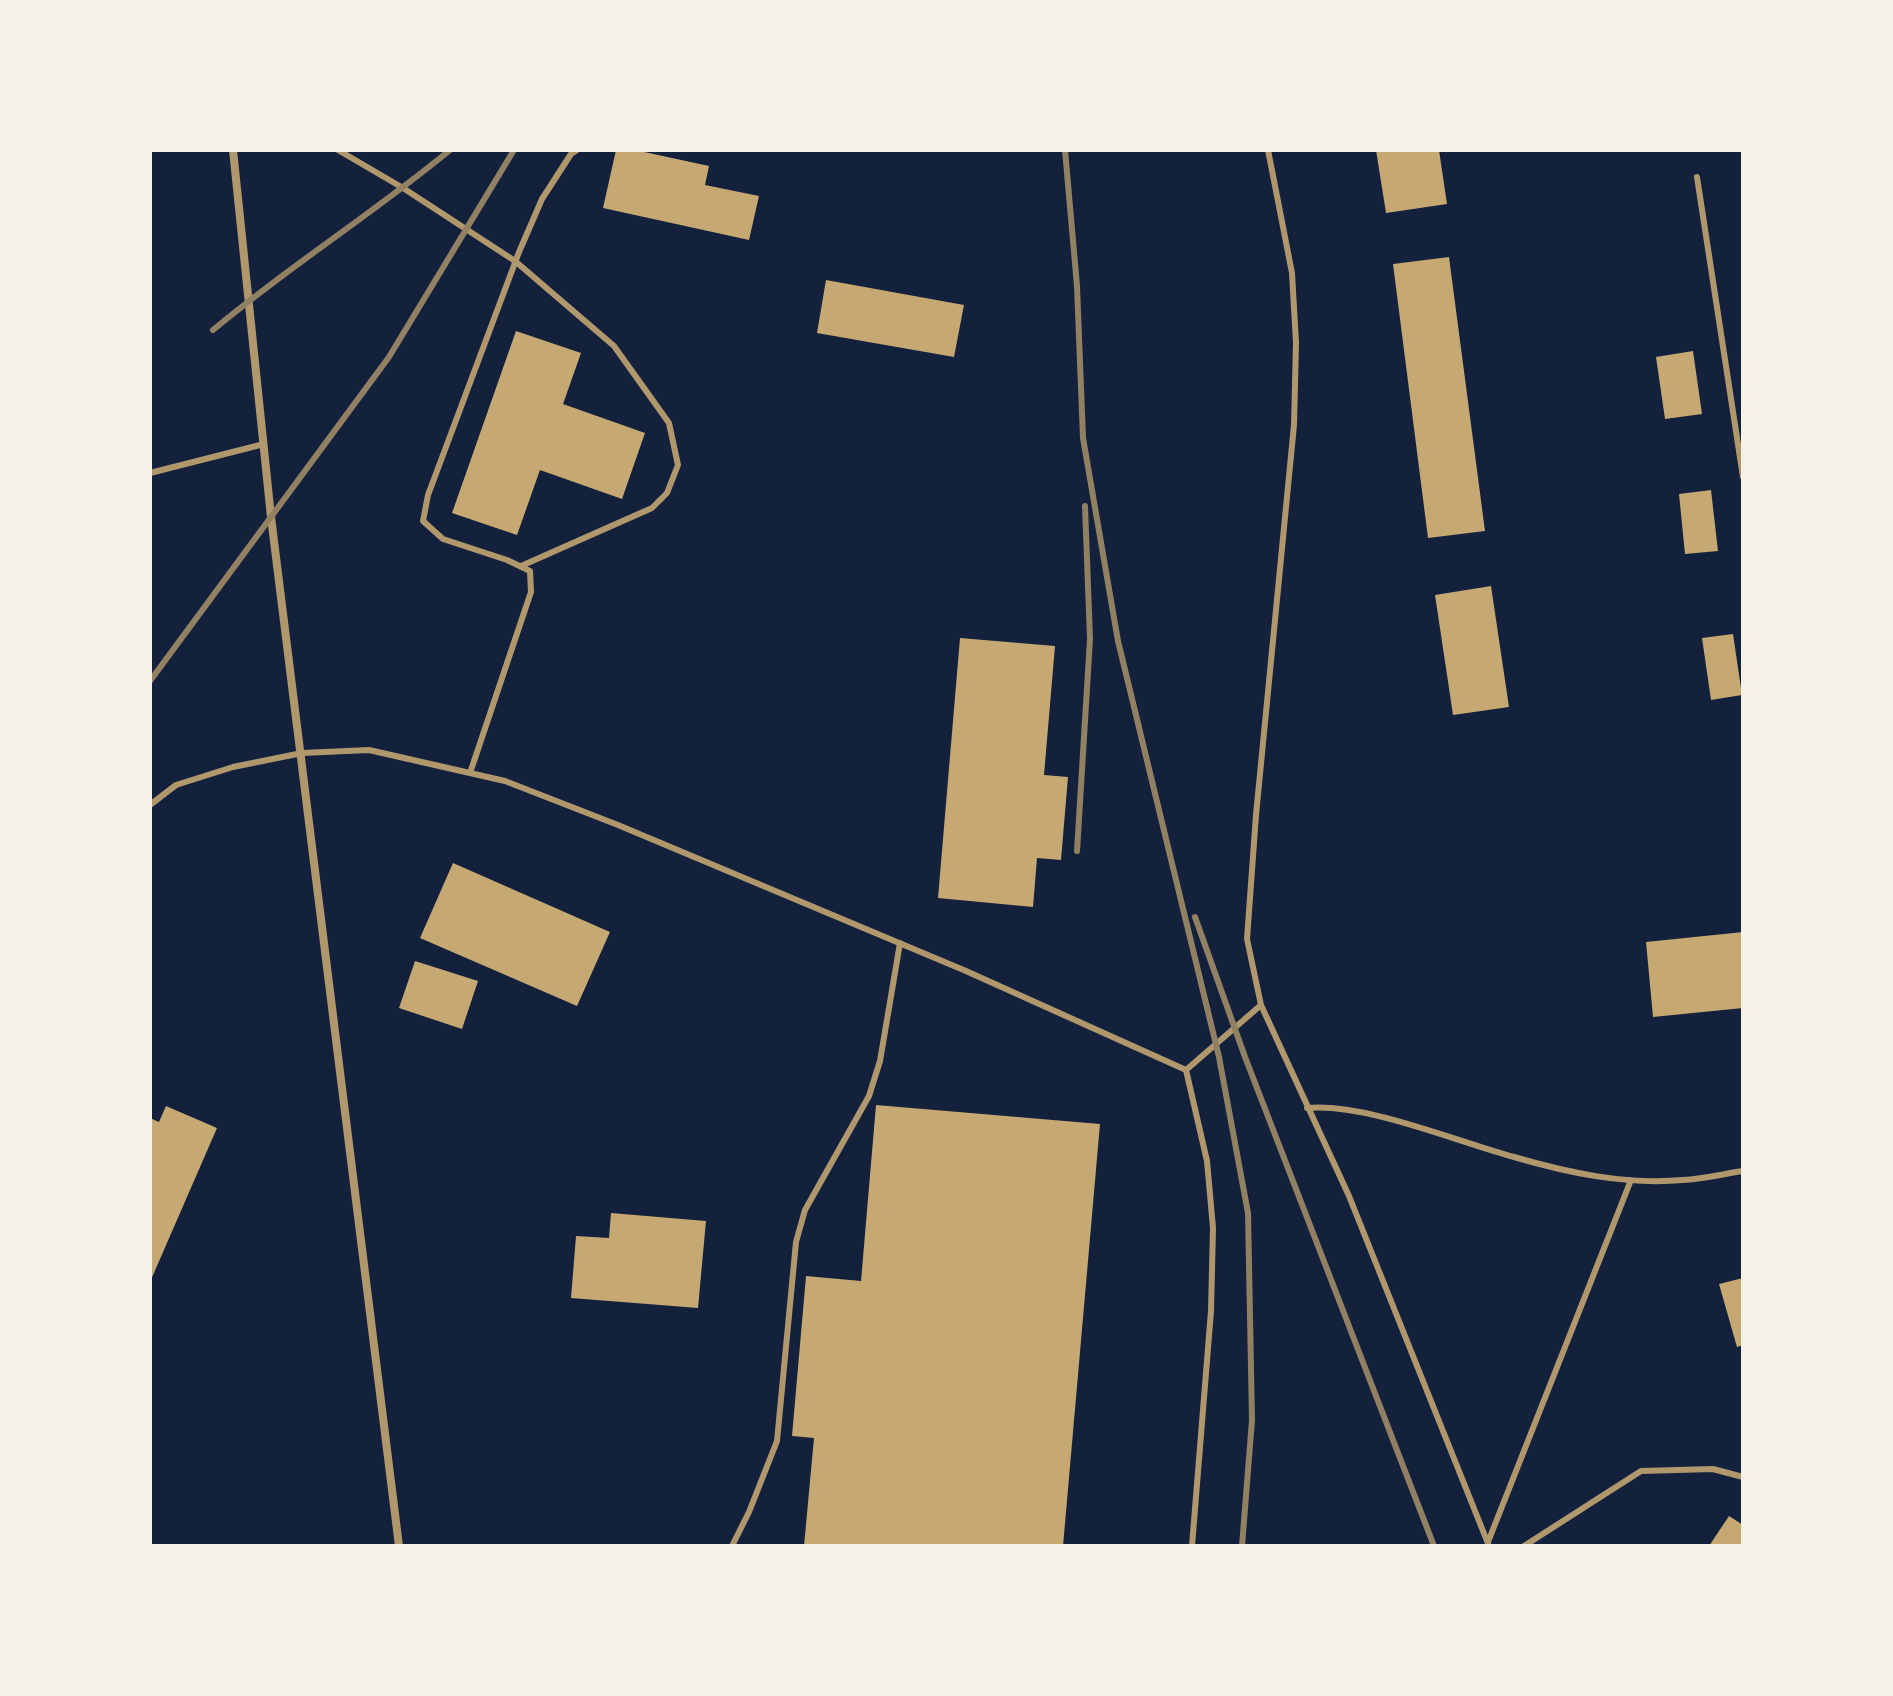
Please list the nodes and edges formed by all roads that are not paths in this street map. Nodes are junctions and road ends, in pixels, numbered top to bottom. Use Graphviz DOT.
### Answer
graph roads {
  1 [pos="233,150"];
  2 [pos="338,150"];
  3 [pos="577,150"];
  4 [pos="1268,150"];
  5 [pos="1697,177"];
  6 [pos="515,261"];
  7 [pos="264,444"];
  8 [pos="150,473"];
  9 [pos="1743,477"];
  10 [pos="521,566"];
  11 [pos="302,753"];
  12 [pos="470,773"];
  13 [pos="150,805"];
  14 [pos="900,943"];
  15 [pos="1261,1005"];
  16 [pos="1186,1070"];
  17 [pos="1307,1108"];
  18 [pos="1743,1171"];
  19 [pos="1631,1180"];
  20 [pos="1743,1477"];
  21 [pos="1489,1544"];
  22 [pos="399,1546"];
  23 [pos="732,1546"];
  24 [pos="1192,1546"];
  25 [pos="1524,1546"];
  1 -- 7 [label="street"];
  2 -- 6 [label="lane"];
  3 -- 6 [label="lane"];
  4 -- 15 [label="lane"];
  5 -- 9 [label="lane"];
  6 -- 10 [label="lane"];
  6 -- 10 [label="lane"];
  7 -- 8 [label="lane"];
  7 -- 11 [label="street"];
  10 -- 12 [label="lane"];
  11 -- 12 [label="lane"];
  11 -- 13 [label="lane"];
  11 -- 22 [label="street"];
  12 -- 14 [label="lane"];
  14 -- 16 [label="lane"];
  14 -- 23 [label="lane"];
  15 -- 16 [label="lane"];
  15 -- 17 [label="lane"];
  16 -- 24 [label="lane"];
  17 -- 19 [label="lane"];
  17 -- 21 [label="lane"];
  18 -- 19 [label="lane"];
  19 -- 21 [label="lane"];
  20 -- 25 [label="lane"];
}
